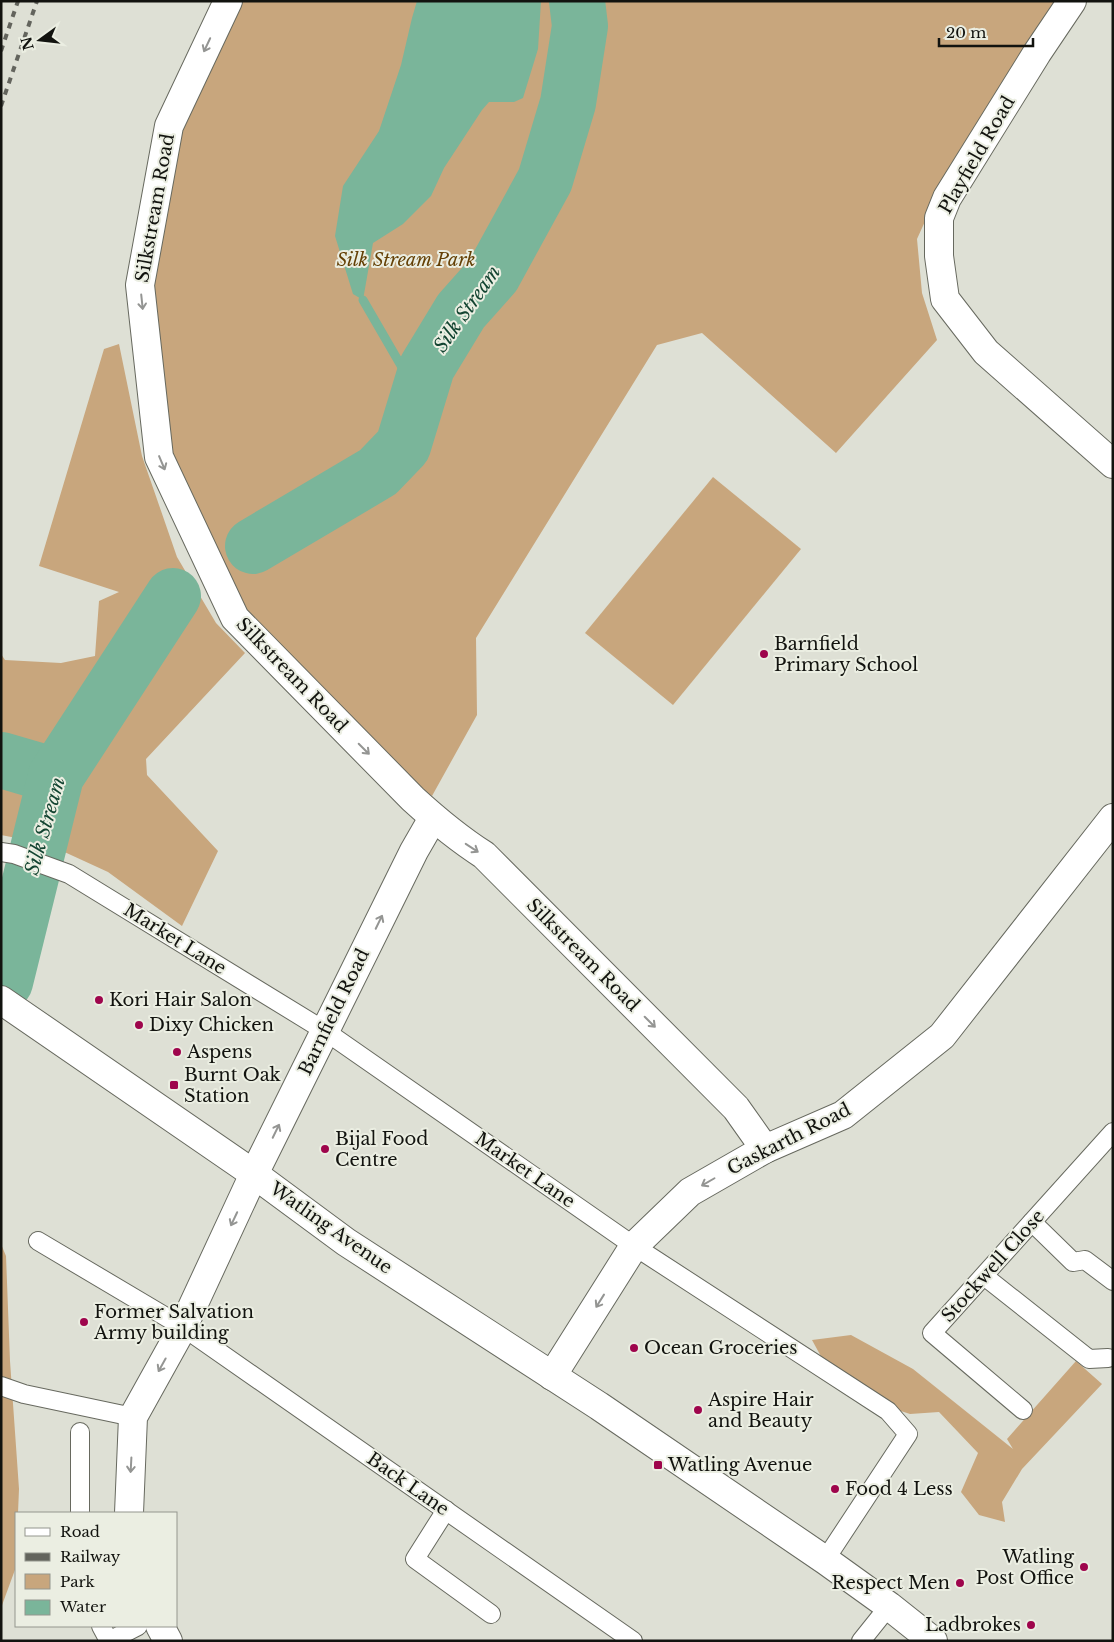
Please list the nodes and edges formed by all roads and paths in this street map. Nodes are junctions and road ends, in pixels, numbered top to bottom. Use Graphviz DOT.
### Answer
graph roads {
  1 [pos="228,1"];
  2 [pos="1072,1"];
  3 [pos="1113,464"];
  4 [pos="433,818"];
  5 [pos="1113,818"];
  6 [pos="1,852"];
  7 [pos="1,1000"];
  8 [pos="325,1031"];
  9 [pos="1113,1132"];
  10 [pos="765,1149"];
  11 [pos="254,1174"];
  12 [pos="1032,1222"];
  13 [pos="38,1241"];
  14 [pos="634,1246"];
  15 [pos="984,1276"];
  16 [pos="1113,1282"];
  17 [pos="183,1327"];
  18 [pos="1108,1358"];
  19 [pos="552,1376"];
  20 [pos="1,1386"];
  21 [pos="1023,1410"];
  22 [pos="134,1418"];
  23 [pos="80,1432"];
  24 [pos="446,1510"];
  25 [pos="80,1512"];
  26 [pos="129,1512"];
  27 [pos="825,1560"];
  28 [pos="890,1606"];
  29 [pos="491,1614"];
  30 [pos="102,1627"];
  31 [pos="136,1627"];
  32 [pos="161,1627"];
  33 [pos="168,1641"];
  34 [pos="633,1641"];
  35 [pos="861,1641"];
  36 [pos="934,1641"];
  1 -- 4 [label="street, Silkstream Road, one-way"];
  2 -- 3 [label="street, Playfield Road"];
  8 -- 4 [label="street, Barnfield Road, one-way"];
  4 -- 10 [label="street, Silkstream Road, one-way"];
  5 -- 10 [label="street, Gaskarth Road"];
  6 -- 8 [label="lane, Market Lane"];
  7 -- 11 [label="street, Watling Avenue"];
  11 -- 8 [label="street, Barnfield Road, one-way"];
  8 -- 14 [label="lane, Market Lane"];
  9 -- 12 [label="lane, Stockwell Close"];
  10 -- 14 [label="street, Gaskarth Road, one-way"];
  11 -- 17 [label="street, Barnfield Road, one-way"];
  11 -- 19 [label="street, Watling Avenue"];
  12 -- 15 [label="lane, Stockwell Close"];
  12 -- 16 [label="lane"];
  13 -- 17 [label="lane, Back Lane"];
  14 -- 19 [label="street, Gaskarth Road, one-way"];
  14 -- 27 [label="lane, Market Lane"];
  15 -- 18 [label="lane"];
  15 -- 21 [label="lane, Stockwell Close"];
  17 -- 22 [label="street, Barnfield Road, one-way"];
  17 -- 24 [label="lane, Back Lane"];
  19 -- 27 [label="street, Watling Avenue"];
  20 -- 22 [label="lane"];
  22 -- 26 [label="street, Barnfield Road, one-way"];
  23 -- 25 [label="lane"];
  24 -- 29 [label="lane"];
  24 -- 34 [label="lane, Back Lane"];
  27 -- 28 [label="street, Watling Avenue"];
  28 -- 35 [label="lane"];
  28 -- 36 [label="street, Watling Avenue"];
  30 -- 31 [label="lane"];
  32 -- 33 [label="street"];
}
